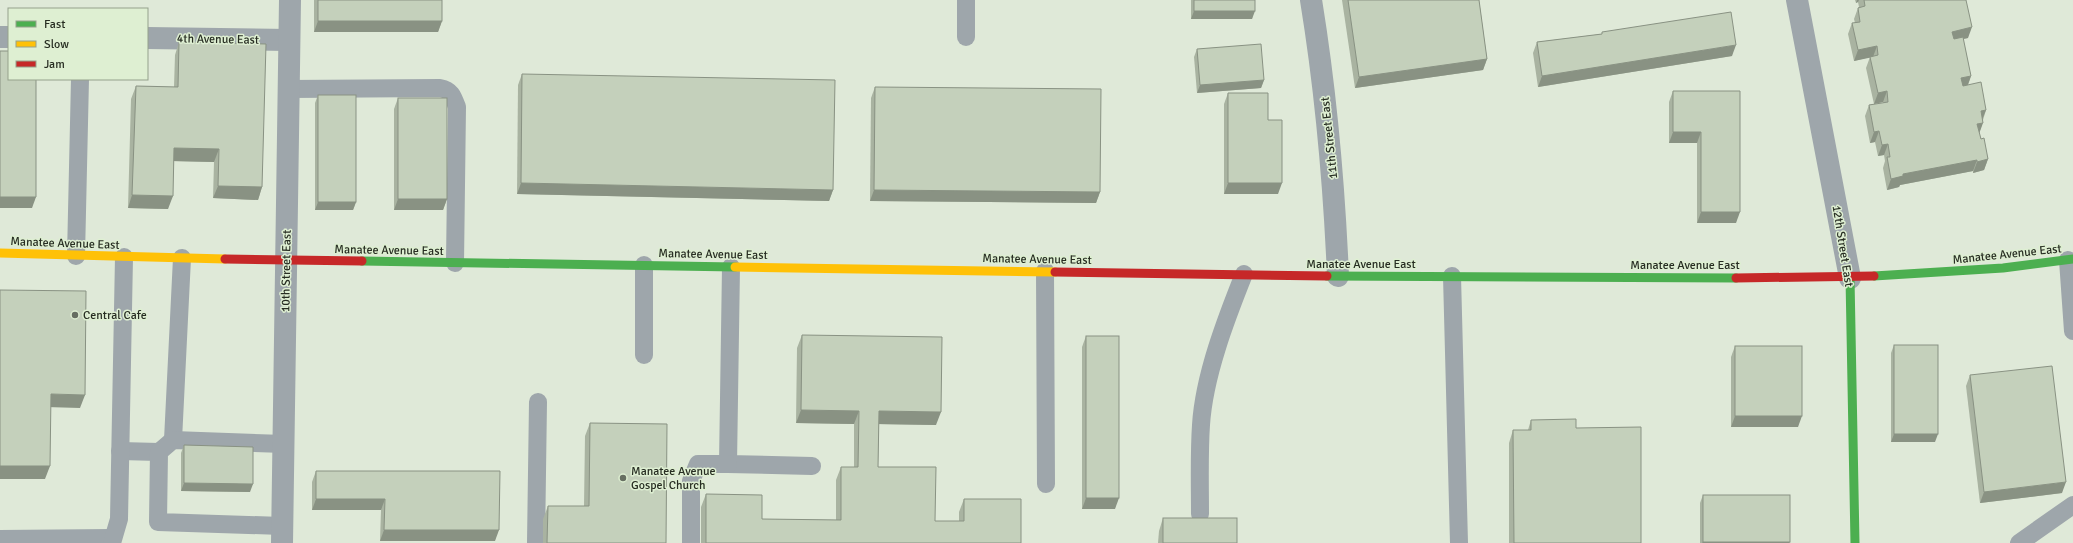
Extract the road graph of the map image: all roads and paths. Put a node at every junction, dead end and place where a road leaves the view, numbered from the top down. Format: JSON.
{"nodes":[{"id":1,"x":290,"y":0,"type":"edge"},
{"id":2,"x":966,"y":0,"type":"edge"},
{"id":3,"x":1311,"y":0,"type":"edge"},
{"id":4,"x":1797,"y":0,"type":"edge"},
{"id":5,"x":966,"y":37,"type":"dead end"},
{"id":6,"x":148,"y":38,"type":"edge"},
{"id":7,"x":289,"y":40,"type":"junction"},
{"id":8,"x":80,"y":80,"type":"edge"},
{"id":9,"x":288,"y":89,"type":"junction"},
{"id":10,"x":0,"y":253,"type":"edge"},
{"id":11,"x":76,"y":256,"type":"junction"},
{"id":12,"x":124,"y":257,"type":"junction"},
{"id":13,"x":182,"y":258,"type":"junction"},
{"id":14,"x":286,"y":260,"type":"junction"},
{"id":15,"x":2071,"y":260,"type":"edge"},
{"id":16,"x":455,"y":263,"type":"junction"},
{"id":17,"x":644,"y":265,"type":"junction"},
{"id":18,"x":731,"y":267,"type":"junction"},
{"id":19,"x":1045,"y":271,"type":"junction"},
{"id":20,"x":1244,"y":274,"type":"junction"},
{"id":21,"x":1338,"y":276,"type":"junction"},
{"id":22,"x":1452,"y":276,"type":"junction"},
{"id":23,"x":1850,"y":278,"type":"junction"},
{"id":24,"x":2073,"y":331,"type":"edge"},
{"id":25,"x":644,"y":354,"type":"dead end"},
{"id":26,"x":538,"y":402,"type":"dead end"},
{"id":27,"x":173,"y":440,"type":"junction"},
{"id":28,"x":284,"y":444,"type":"junction"},
{"id":29,"x":120,"y":451,"type":"junction"},
{"id":30,"x":159,"y":452,"type":"junction"},
{"id":31,"x":728,"y":464,"type":"junction"},
{"id":32,"x":812,"y":466,"type":"dead end"},
{"id":33,"x":1046,"y":484,"type":"dead end"},
{"id":34,"x":2073,"y":505,"type":"edge"},
{"id":35,"x":1200,"y":514,"type":"dead end"},
{"id":36,"x":282,"y":534,"type":"edge"},
{"id":37,"x":0,"y":539,"type":"edge"},
{"id":38,"x":112,"y":541,"type":"edge"},
{"id":39,"x":536,"y":543,"type":"edge"},
{"id":40,"x":691,"y":543,"type":"edge"},
{"id":41,"x":1459,"y":543,"type":"edge"},
{"id":42,"x":1855,"y":543,"type":"edge"},
{"id":43,"x":2019,"y":543,"type":"edge"}],
"edges":[{"from":1,"to":7,"type":"street","name":"10th Street East"},
{"from":2,"to":5,"type":"lane"},
{"from":3,"to":21,"type":"street","name":"11th Street East"},
{"from":4,"to":23,"type":"street","name":"12th Street East"},
{"from":6,"to":7,"type":"street","name":"4th Avenue East"},
{"from":7,"to":9,"type":"street","name":"10th Street East"},
{"from":8,"to":11,"type":"lane"},
{"from":9,"to":14,"type":"street","name":"10th Street East"},
{"from":9,"to":16,"type":"lane"},
{"from":10,"to":11,"type":"main road","name":"Manatee Avenue East"},
{"from":11,"to":12,"type":"main road","name":"Manatee Avenue East"},
{"from":12,"to":13,"type":"main road","name":"Manatee Avenue East"},
{"from":12,"to":29,"type":"lane"},
{"from":13,"to":14,"type":"main road","name":"Manatee Avenue East"},
{"from":13,"to":27,"type":"lane"},
{"from":14,"to":16,"type":"main road","name":"Manatee Avenue East"},
{"from":14,"to":28,"type":"street","name":"10th Street East"},
{"from":15,"to":23,"type":"main road","name":"Manatee Avenue East"},
{"from":15,"to":24,"type":"lane"},
{"from":16,"to":17,"type":"main road","name":"Manatee Avenue East"},
{"from":17,"to":18,"type":"main road","name":"Manatee Avenue East"},
{"from":17,"to":25,"type":"lane"},
{"from":18,"to":19,"type":"main road","name":"Manatee Avenue East"},
{"from":18,"to":31,"type":"lane"},
{"from":19,"to":20,"type":"main road","name":"Manatee Avenue East"},
{"from":19,"to":33,"type":"lane"},
{"from":20,"to":21,"type":"main road","name":"Manatee Avenue East"},
{"from":20,"to":35,"type":"lane"},
{"from":21,"to":22,"type":"main road","name":"Manatee Avenue East"},
{"from":22,"to":23,"type":"main road","name":"Manatee Avenue East"},
{"from":22,"to":41,"type":"lane"},
{"from":23,"to":42,"type":"main road","name":"12th Street East"},
{"from":26,"to":39,"type":"lane"},
{"from":27,"to":28,"type":"lane"},
{"from":27,"to":30,"type":"lane"},
{"from":28,"to":36,"type":"street","name":"10th Street East"},
{"from":29,"to":30,"type":"lane"},
{"from":29,"to":38,"type":"lane"},
{"from":30,"to":36,"type":"lane"},
{"from":31,"to":32,"type":"lane"},
{"from":31,"to":40,"type":"lane"},
{"from":34,"to":43,"type":"lane"},
{"from":37,"to":38,"type":"lane"}]}
